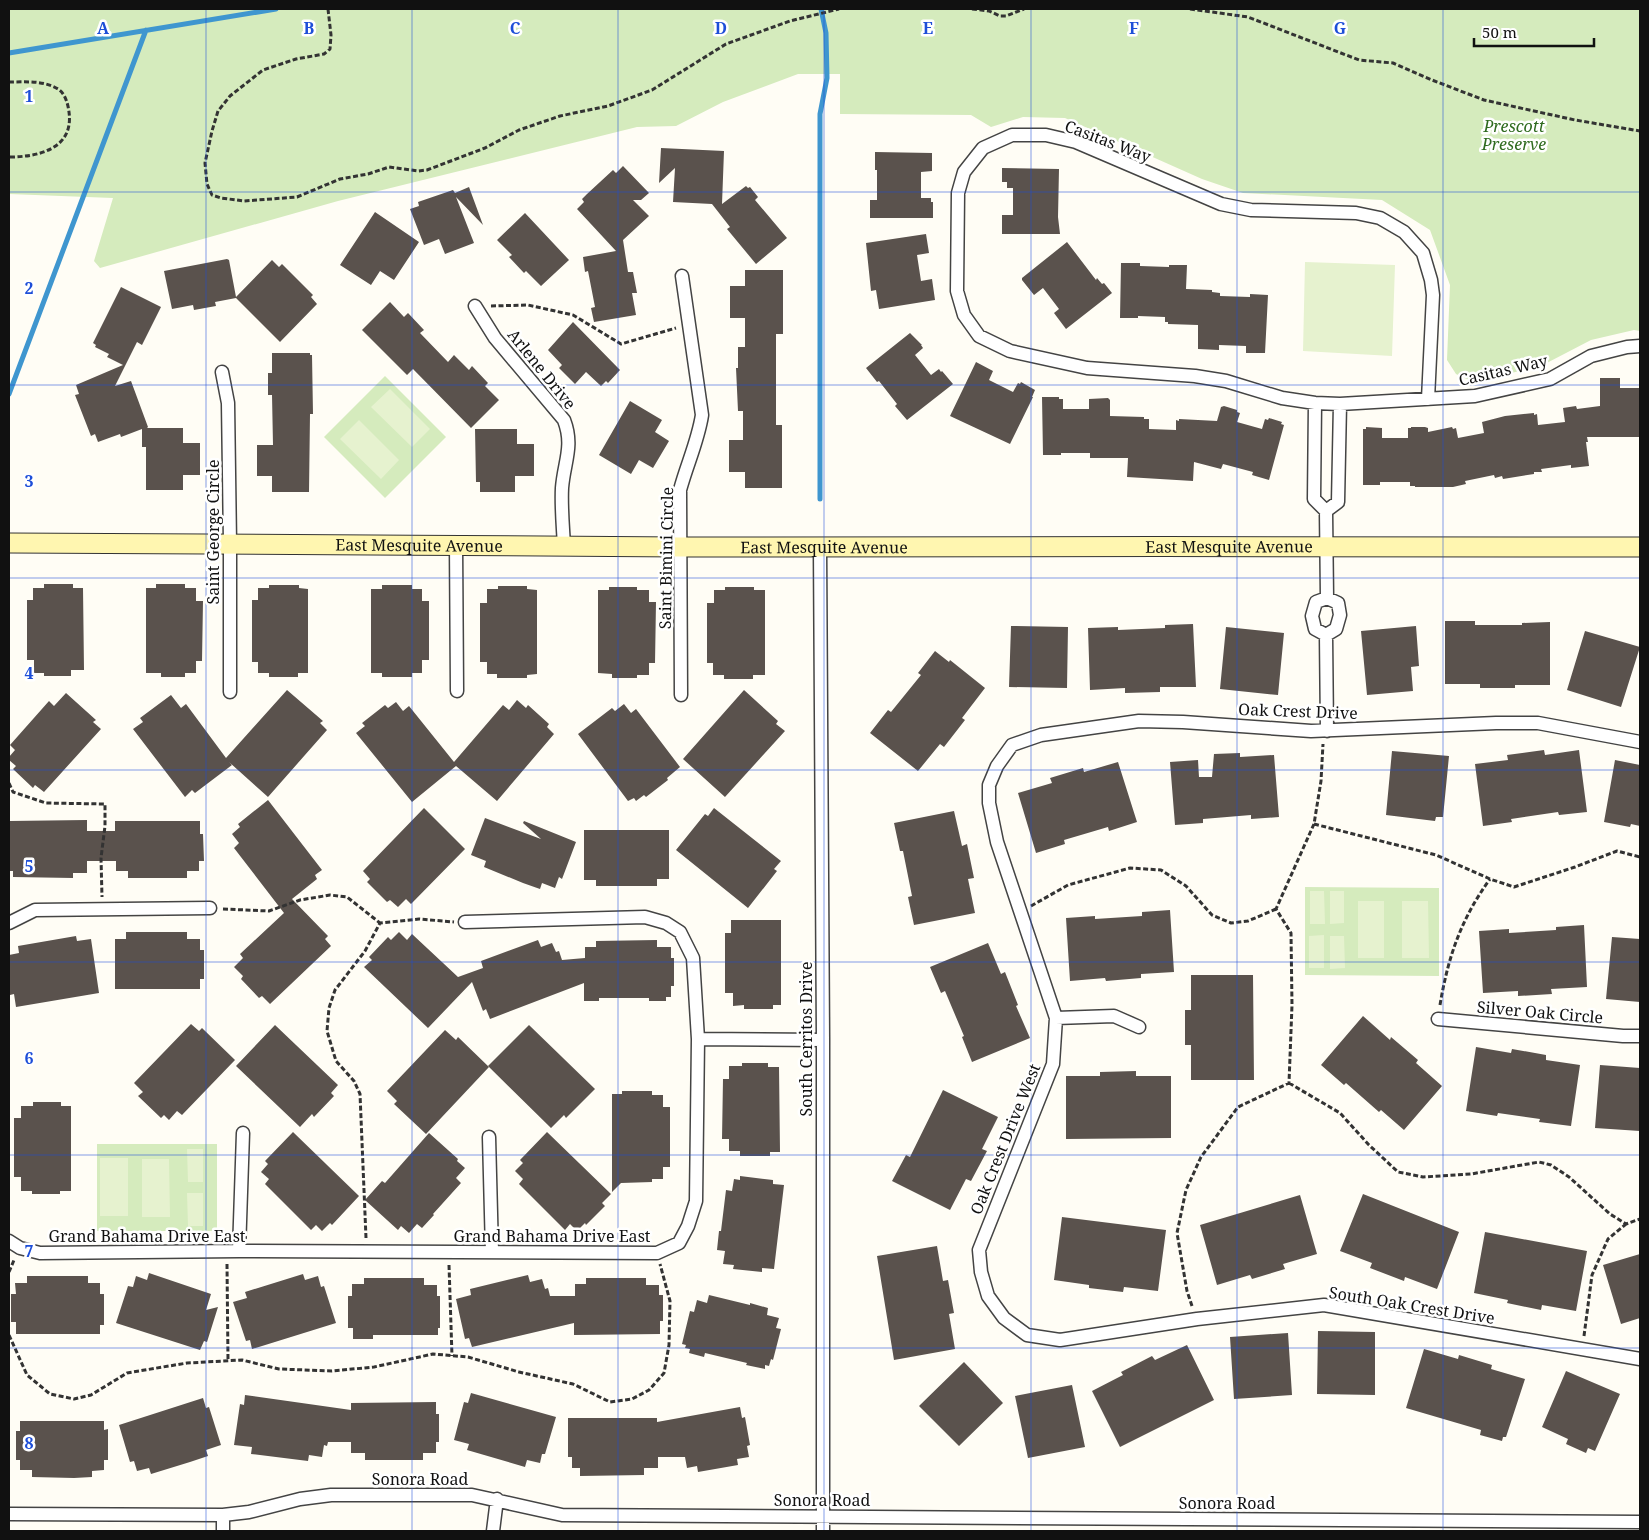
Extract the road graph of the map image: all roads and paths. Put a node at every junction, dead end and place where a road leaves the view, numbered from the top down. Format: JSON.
{"nodes":[{"id":1,"x":328,"y":9,"type":"edge"},
{"id":2,"x":839,"y":9,"type":"edge"},
{"id":3,"x":972,"y":9,"type":"edge"},
{"id":4,"x":1024,"y":9,"type":"edge"},
{"id":5,"x":1190,"y":9,"type":"edge"},
{"id":6,"x":9,"y":82,"type":"edge"},
{"id":7,"x":1640,"y":131,"type":"edge"},
{"id":8,"x":9,"y":157,"type":"edge"},
{"id":9,"x":682,"y":276,"type":"dead end"},
{"id":10,"x":475,"y":306,"type":"joint"},
{"id":11,"x":690,"y":326,"type":"junction"},
{"id":12,"x":1640,"y":346,"type":"edge"},
{"id":13,"x":222,"y":372,"type":"dead end"},
{"id":14,"x":1428,"y":399,"type":"junction"},
{"id":15,"x":1315,"y":403,"type":"junction"},
{"id":16,"x":1340,"y":404,"type":"junction"},
{"id":17,"x":1326,"y":511,"type":"junction"},
{"id":18,"x":9,"y":543,"type":"edge"},
{"id":19,"x":230,"y":543,"type":"junction"},
{"id":20,"x":456,"y":544,"type":"junction"},
{"id":21,"x":1327,"y":545,"type":"junction"},
{"id":22,"x":564,"y":546,"type":"junction"},
{"id":23,"x":680,"y":547,"type":"junction"},
{"id":24,"x":820,"y":547,"type":"junction"},
{"id":25,"x":1640,"y":547,"type":"edge"},
{"id":26,"x":1327,"y":598,"type":"junction"},
{"id":27,"x":1326,"y":636,"type":"junction"},
{"id":28,"x":457,"y":690,"type":"dead end"},
{"id":29,"x":230,"y":692,"type":"dead end"},
{"id":30,"x":681,"y":695,"type":"dead end"},
{"id":31,"x":1326,"y":731,"type":"junction"},
{"id":32,"x":1640,"y":742,"type":"edge"},
{"id":33,"x":997,"y":766,"type":"joint"},
{"id":34,"x":9,"y":783,"type":"edge"},
{"id":35,"x":1314,"y":824,"type":"junction"},
{"id":36,"x":1640,"y":857,"type":"edge"},
{"id":37,"x":1490,"y":880,"type":"junction"},
{"id":38,"x":210,"y":908,"type":"joint"},
{"id":39,"x":102,"y":909,"type":"junction"},
{"id":40,"x":1276,"y":909,"type":"junction"},
{"id":41,"x":1020,"y":912,"type":"junction"},
{"id":42,"x":465,"y":922,"type":"joint"},
{"id":43,"x":9,"y":923,"type":"edge"},
{"id":44,"x":380,"y":923,"type":"junction"},
{"id":45,"x":1056,"y":1018,"type":"junction"},
{"id":46,"x":1438,"y":1019,"type":"joint"},
{"id":47,"x":1138,"y":1027,"type":"dead end"},
{"id":48,"x":1640,"y":1036,"type":"edge"},
{"id":49,"x":698,"y":1039,"type":"junction"},
{"id":50,"x":823,"y":1040,"type":"junction"},
{"id":51,"x":1289,"y":1083,"type":"junction"},
{"id":52,"x":243,"y":1133,"type":"dead end"},
{"id":53,"x":488,"y":1137,"type":"dead end"},
{"id":54,"x":1640,"y":1218,"type":"edge"},
{"id":55,"x":1626,"y":1224,"type":"junction"},
{"id":56,"x":9,"y":1241,"type":"edge"},
{"id":57,"x":233,"y":1251,"type":"junction"},
{"id":58,"x":366,"y":1252,"type":"junction"},
{"id":59,"x":449,"y":1252,"type":"junction"},
{"id":60,"x":492,"y":1252,"type":"junction"},
{"id":61,"x":656,"y":1253,"type":"junction"},
{"id":62,"x":1004,"y":1318,"type":"joint"},
{"id":63,"x":1197,"y":1319,"type":"junction"},
{"id":64,"x":9,"y":1335,"type":"edge"},
{"id":65,"x":1582,"y":1349,"type":"junction"},
{"id":66,"x":452,"y":1356,"type":"junction"},
{"id":67,"x":1640,"y":1359,"type":"edge"},
{"id":68,"x":228,"y":1361,"type":"junction"},
{"id":69,"x":497,"y":1499,"type":"junction"},
{"id":70,"x":9,"y":1514,"type":"edge"},
{"id":71,"x":223,"y":1515,"type":"junction"},
{"id":72,"x":823,"y":1516,"type":"junction"},
{"id":73,"x":1640,"y":1522,"type":"edge"},
{"id":74,"x":1315,"y":1525,"type":"edge"},
{"id":75,"x":223,"y":1531,"type":"edge"},
{"id":76,"x":493,"y":1531,"type":"edge"},
{"id":77,"x":823,"y":1531,"type":"edge"}],
"edges":[{"from":1,"to":2,"type":"path"},
{"from":3,"to":4,"type":"path"},
{"from":5,"to":7,"type":"path"},
{"from":6,"to":8,"type":"path"},
{"from":9,"to":11,"type":"street","name":"Saint Bimini Circle"},
{"from":10,"to":11,"type":"path"},
{"from":10,"to":22,"type":"street","name":"Arlene Drive"},
{"from":11,"to":23,"type":"street","name":"Saint Bimini Circle"},
{"from":12,"to":14,"type":"street","name":"Casitas Way"},
{"from":13,"to":19,"type":"street","name":"Saint George Circle"},
{"from":14,"to":15,"type":"street","name":"Casitas Way"},
{"from":14,"to":16,"type":"street","name":"Casitas Way"},
{"from":15,"to":16,"type":"street","name":"Casitas Way"},
{"from":15,"to":17,"type":"street"},
{"from":16,"to":17,"type":"street"},
{"from":17,"to":21,"type":"street"},
{"from":18,"to":19,"type":"street","name":"East Mesquite Avenue"},
{"from":19,"to":20,"type":"street","name":"East Mesquite Avenue"},
{"from":19,"to":29,"type":"street","name":"Saint George Circle"},
{"from":20,"to":22,"type":"street","name":"East Mesquite Avenue"},
{"from":20,"to":28,"type":"street"},
{"from":21,"to":24,"type":"street","name":"East Mesquite Avenue"},
{"from":21,"to":25,"type":"street","name":"East Mesquite Avenue"},
{"from":21,"to":26,"type":"street"},
{"from":22,"to":23,"type":"street","name":"East Mesquite Avenue"},
{"from":23,"to":24,"type":"street","name":"East Mesquite Avenue"},
{"from":23,"to":30,"type":"street","name":"Saint Bimini Circle"},
{"from":24,"to":50,"type":"street","name":"South Cerritos Drive"},
{"from":26,"to":27,"type":"street"},
{"from":26,"to":27,"type":"street"},
{"from":27,"to":31,"type":"street"},
{"from":31,"to":32,"type":"street","name":"Oak Crest Drive"},
{"from":31,"to":33,"type":"street","name":"Oak Crest Drive"},
{"from":31,"to":35,"type":"path"},
{"from":33,"to":41,"type":"street","name":"Oak Crest Drive West"},
{"from":34,"to":39,"type":"path"},
{"from":35,"to":37,"type":"path"},
{"from":35,"to":40,"type":"path"},
{"from":36,"to":37,"type":"path"},
{"from":37,"to":46,"type":"path"},
{"from":38,"to":39,"type":"street"},
{"from":38,"to":44,"type":"path"},
{"from":39,"to":43,"type":"street"},
{"from":40,"to":41,"type":"path"},
{"from":40,"to":51,"type":"path"},
{"from":41,"to":45,"type":"street","name":"Oak Crest Drive West"},
{"from":42,"to":44,"type":"path"},
{"from":42,"to":49,"type":"street","name":"Grand Bahama Drive East"},
{"from":44,"to":58,"type":"path"},
{"from":45,"to":47,"type":"street"},
{"from":45,"to":62,"type":"street","name":"Oak Crest Drive West"},
{"from":46,"to":48,"type":"street","name":"Silver Oak Circle"},
{"from":49,"to":50,"type":"street"},
{"from":49,"to":61,"type":"street","name":"Grand Bahama Drive East"},
{"from":50,"to":72,"type":"street","name":"South Cerritos Drive"},
{"from":51,"to":55,"type":"path"},
{"from":51,"to":63,"type":"path"},
{"from":52,"to":57,"type":"street"},
{"from":53,"to":60,"type":"street"},
{"from":54,"to":55,"type":"path"},
{"from":55,"to":65,"type":"path"},
{"from":56,"to":57,"type":"street","name":"Grand Bahama Drive East"},
{"from":57,"to":58,"type":"street","name":"Grand Bahama Drive East"},
{"from":57,"to":68,"type":"path"},
{"from":58,"to":59,"type":"street","name":"Grand Bahama Drive East"},
{"from":59,"to":60,"type":"street","name":"Grand Bahama Drive East"},
{"from":59,"to":66,"type":"path"},
{"from":60,"to":61,"type":"street","name":"Grand Bahama Drive East"},
{"from":61,"to":66,"type":"path"},
{"from":62,"to":63,"type":"street","name":"South Oak Crest Drive"},
{"from":63,"to":65,"type":"street","name":"South Oak Crest Drive"},
{"from":64,"to":68,"type":"path"},
{"from":65,"to":67,"type":"street","name":"South Oak Crest Drive"},
{"from":66,"to":68,"type":"path"},
{"from":69,"to":71,"type":"street","name":"Sonora Road"},
{"from":69,"to":72,"type":"street","name":"Sonora Road"},
{"from":69,"to":76,"type":"street"},
{"from":70,"to":71,"type":"street","name":"Sonora Road"},
{"from":71,"to":75,"type":"street"},
{"from":72,"to":74,"type":"street","name":"Sonora Road"},
{"from":72,"to":77,"type":"street","name":"South Cerritos Drive"},
{"from":73,"to":74,"type":"street","name":"Sonora Road"}]}
